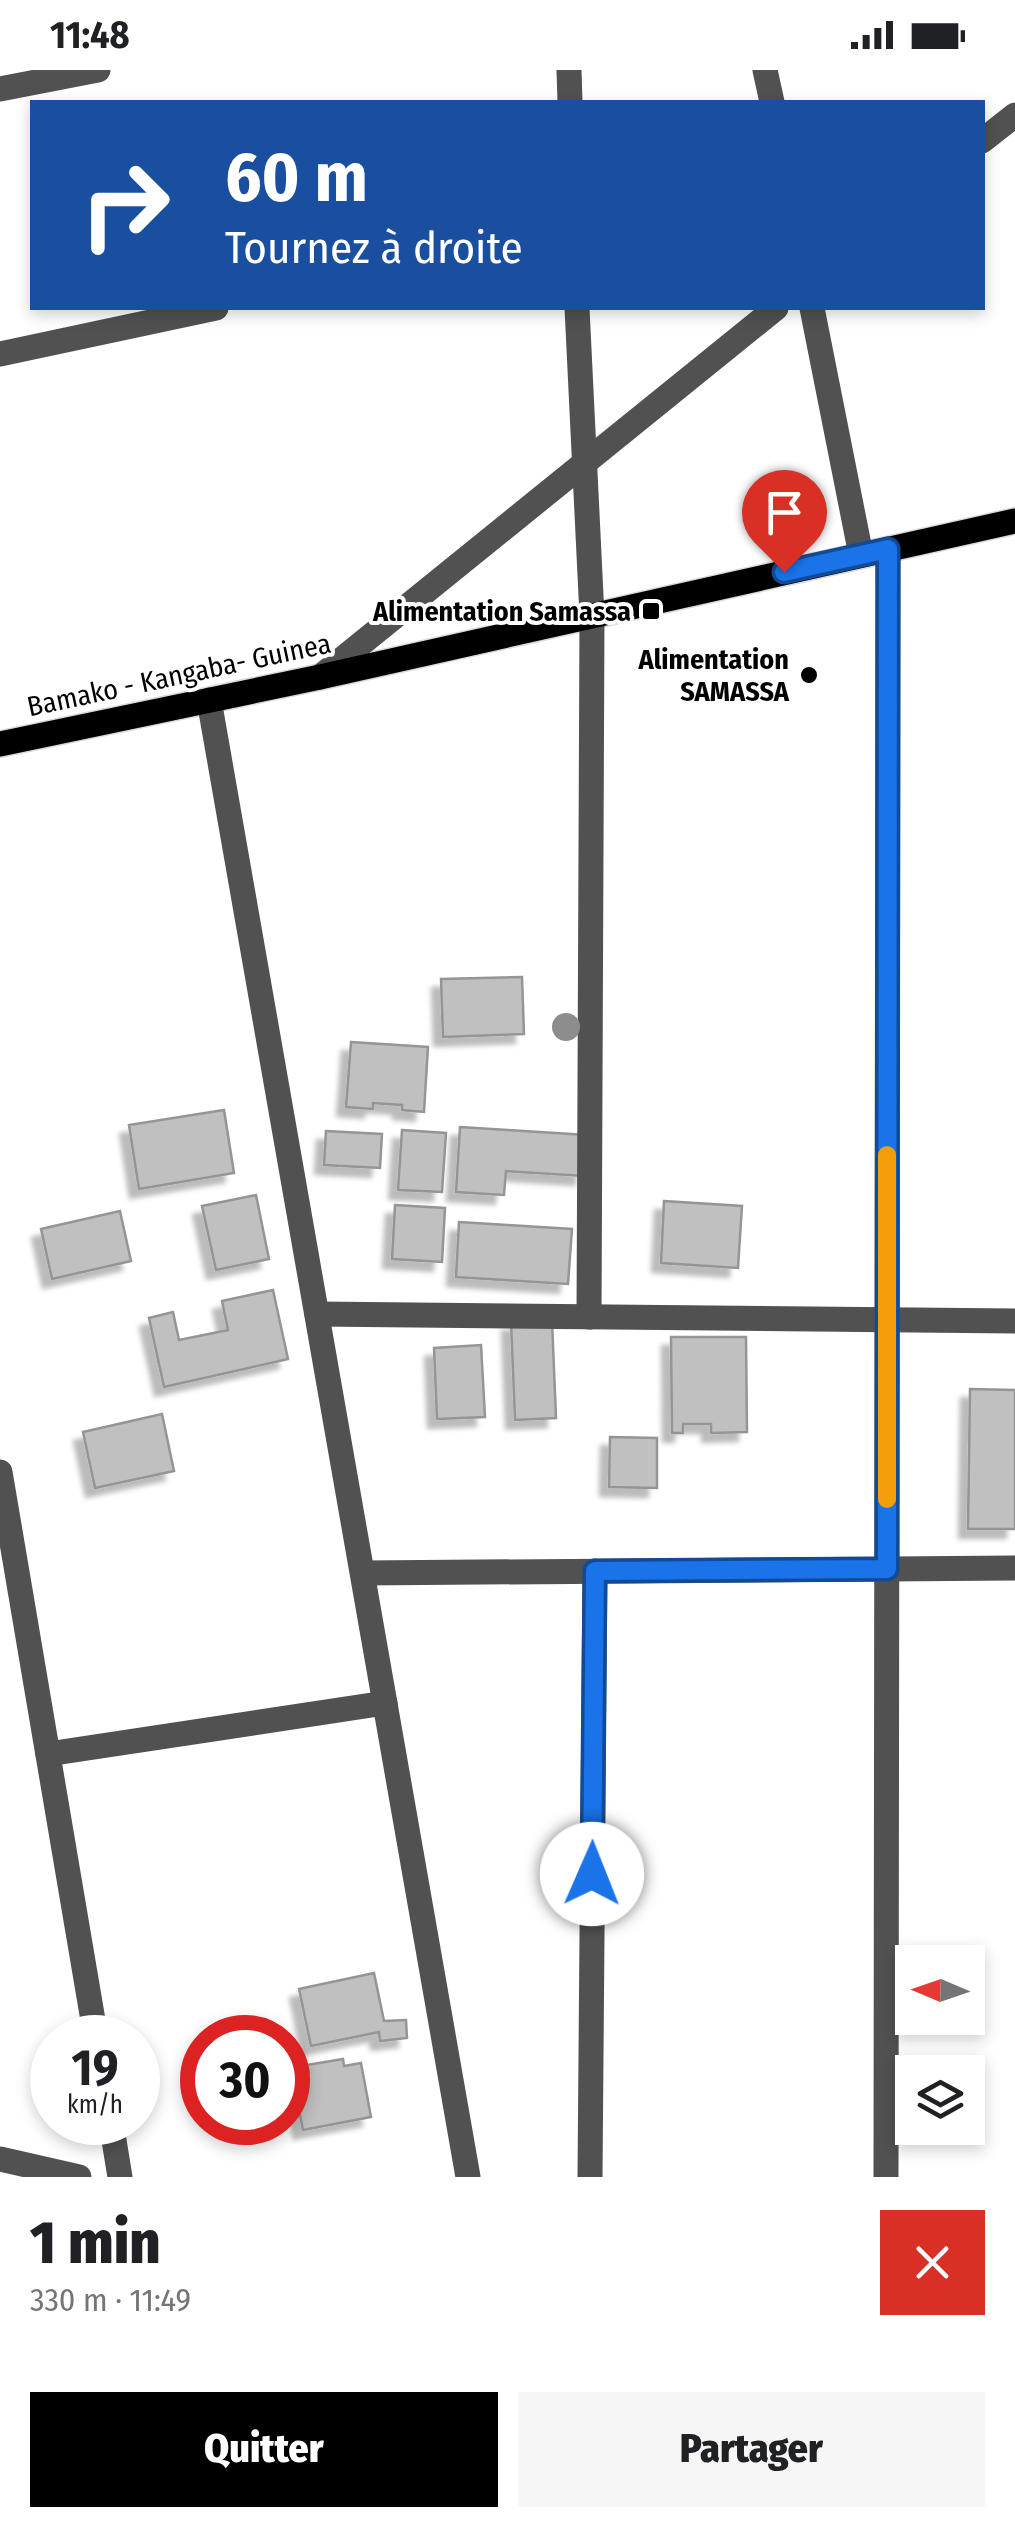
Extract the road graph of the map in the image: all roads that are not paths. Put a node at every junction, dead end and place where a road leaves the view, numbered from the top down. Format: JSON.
{"nodes":[{"id":1,"x":98,"y":70,"type":"edge"},
{"id":2,"x":569,"y":70,"type":"edge"},
{"id":3,"x":766,"y":70,"type":"edge"},
{"id":4,"x":0,"y":90,"type":"edge"},
{"id":5,"x":570,"y":100,"type":"edge"},
{"id":6,"x":772,"y":100,"type":"edge"},
{"id":7,"x":1015,"y":115,"type":"edge"},
{"id":8,"x":985,"y":139,"type":"edge"},
{"id":9,"x":207,"y":310,"type":"edge"},
{"id":10,"x":577,"y":310,"type":"edge"},
{"id":11,"x":774,"y":310,"type":"edge"},
{"id":12,"x":812,"y":310,"type":"edge"},
{"id":13,"x":0,"y":354,"type":"edge"},
{"id":14,"x":582,"y":464,"type":"junction"},
{"id":15,"x":1015,"y":521,"type":"edge"},
{"id":16,"x":888,"y":549,"type":"junction"},
{"id":17,"x":861,"y":555,"type":"junction"},
{"id":18,"x":592,"y":616,"type":"junction"},
{"id":19,"x":320,"y":677,"type":"junction"},
{"id":20,"x":210,"y":700,"type":"junction"},
{"id":21,"x":0,"y":744,"type":"edge"},
{"id":22,"x":317,"y":1314,"type":"junction"},
{"id":23,"x":589,"y":1317,"type":"junction"},
{"id":24,"x":887,"y":1320,"type":"junction"},
{"id":25,"x":1015,"y":1322,"type":"edge"},
{"id":26,"x":0,"y":1472,"type":"edge"},
{"id":27,"x":1015,"y":1568,"type":"edge"},
{"id":28,"x":887,"y":1569,"type":"junction"},
{"id":29,"x":595,"y":1571,"type":"junction"},
{"id":30,"x":363,"y":1573,"type":"junction"},
{"id":31,"x":385,"y":1703,"type":"junction"},
{"id":32,"x":48,"y":1754,"type":"junction"},
{"id":33,"x":92,"y":2015,"type":"edge"},
{"id":34,"x":114,"y":2145,"type":"edge"},
{"id":35,"x":15,"y":2167,"type":"edge"},
{"id":36,"x":79,"y":2177,"type":"edge"},
{"id":37,"x":120,"y":2177,"type":"edge"},
{"id":38,"x":468,"y":2177,"type":"edge"},
{"id":39,"x":590,"y":2177,"type":"edge"},
{"id":40,"x":886,"y":2177,"type":"edge"}],
"edges":[{"from":1,"to":4,"type":"street"},
{"from":2,"to":5,"type":"street"},
{"from":3,"to":6,"type":"street"},
{"from":7,"to":8,"type":"street"},
{"from":9,"to":13,"type":"street"},
{"from":10,"to":14,"type":"street"},
{"from":11,"to":14,"type":"street"},
{"from":12,"to":17,"type":"street"},
{"from":14,"to":18,"type":"street"},
{"from":14,"to":19,"type":"street"},
{"from":15,"to":16,"type":"main road","name":"Bamako - Kangaba- Guinea"},
{"from":16,"to":17,"type":"main road","name":"Bamako - Kangaba- Guinea"},
{"from":16,"to":24,"type":"street"},
{"from":17,"to":18,"type":"main road","name":"Bamako - Kangaba- Guinea"},
{"from":18,"to":19,"type":"main road","name":"Bamako - Kangaba- Guinea"},
{"from":18,"to":23,"type":"street"},
{"from":19,"to":20,"type":"main road","name":"Bamako - Kangaba- Guinea"},
{"from":20,"to":21,"type":"main road","name":"Bamako - Kangaba- Guinea"},
{"from":20,"to":22,"type":"street"},
{"from":22,"to":23,"type":"street"},
{"from":22,"to":30,"type":"street"},
{"from":23,"to":24,"type":"street"},
{"from":24,"to":25,"type":"street"},
{"from":24,"to":28,"type":"street"},
{"from":26,"to":32,"type":"street"},
{"from":27,"to":28,"type":"street"},
{"from":28,"to":29,"type":"street"},
{"from":28,"to":40,"type":"street"},
{"from":29,"to":30,"type":"street"},
{"from":29,"to":39,"type":"street"},
{"from":30,"to":31,"type":"street"},
{"from":31,"to":32,"type":"street"},
{"from":31,"to":38,"type":"street"},
{"from":32,"to":33,"type":"street"},
{"from":34,"to":37,"type":"street"},
{"from":35,"to":36,"type":"street"}]}
